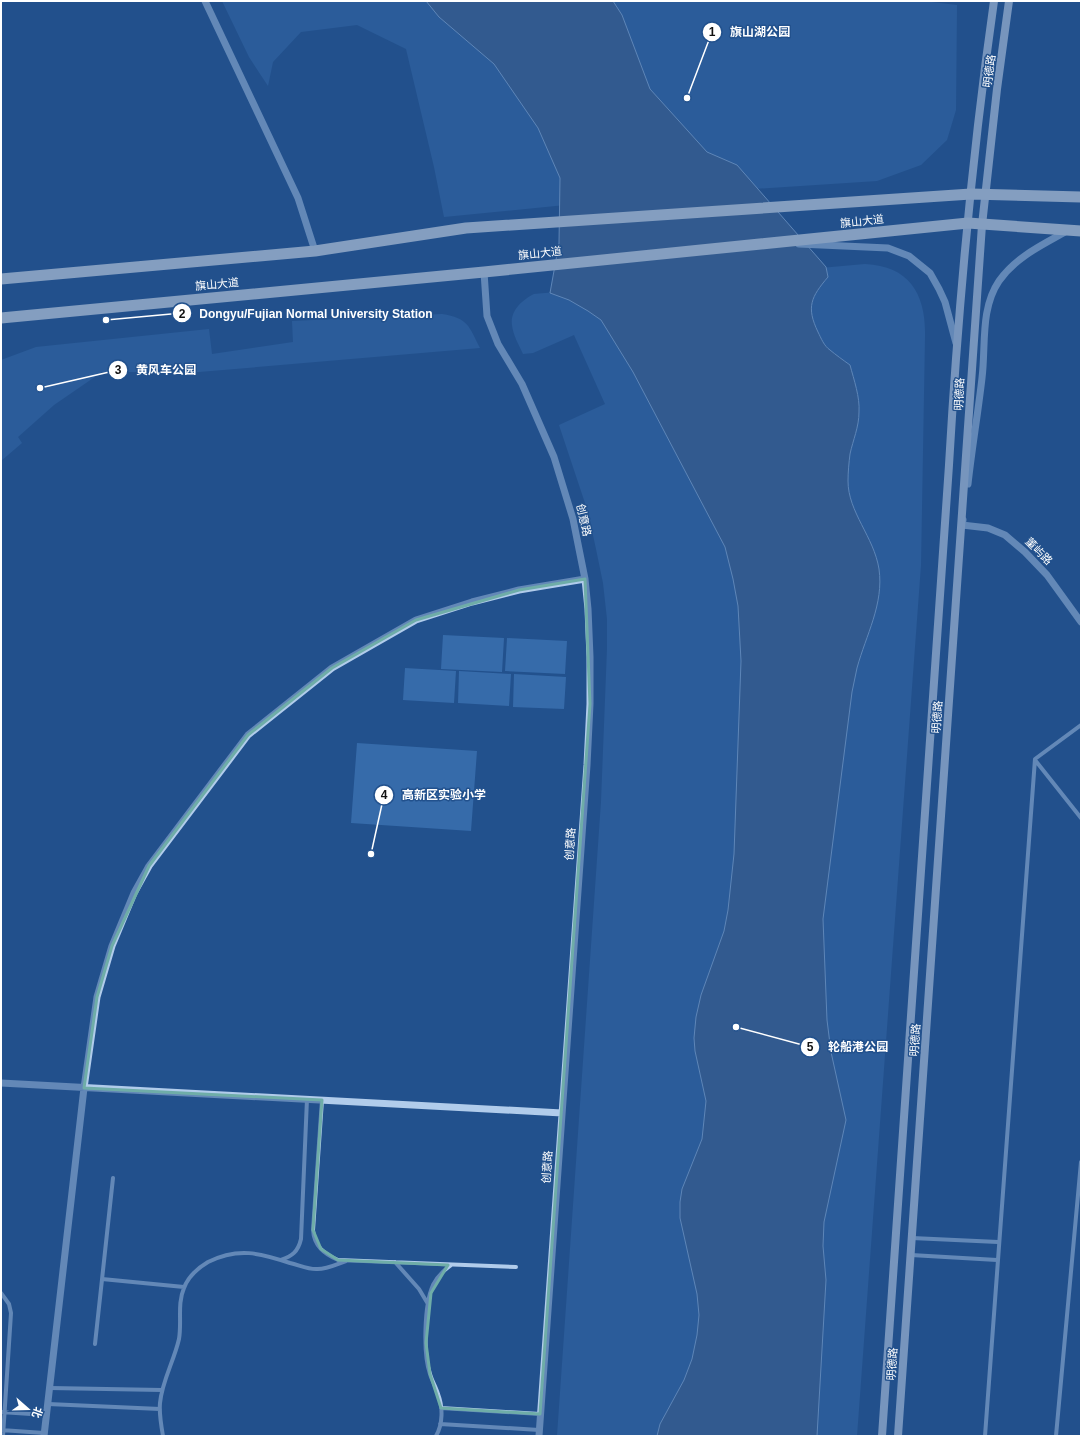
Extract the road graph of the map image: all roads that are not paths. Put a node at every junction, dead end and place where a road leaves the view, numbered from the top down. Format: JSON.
{"nodes":[{"id":1,"x":205,"y":1,"type":"edge"},
{"id":2,"x":994,"y":1,"type":"edge"},
{"id":3,"x":1009,"y":1,"type":"edge"},
{"id":4,"x":971,"y":194,"type":"junction"},
{"id":5,"x":985,"y":194,"type":"junction"},
{"id":6,"x":1081,"y":198,"type":"edge"},
{"id":7,"x":968,"y":223,"type":"junction"},
{"id":8,"x":982,"y":225,"type":"junction"},
{"id":9,"x":1069,"y":230,"type":"junction"},
{"id":10,"x":1081,"y":231,"type":"edge"},
{"id":11,"x":773,"y":242,"type":"junction"},
{"id":12,"x":315,"y":251,"type":"junction"},
{"id":13,"x":484,"y":272,"type":"junction"},
{"id":14,"x":1,"y":279,"type":"edge"},
{"id":15,"x":1,"y":318,"type":"edge"},
{"id":16,"x":956,"y":343,"type":"junction"},
{"id":17,"x":962,"y":525,"type":"junction"},
{"id":18,"x":585,"y":579,"type":"junction"},
{"id":19,"x":1081,"y":622,"type":"edge"},
{"id":20,"x":1081,"y":725,"type":"edge"},
{"id":21,"x":1034,"y":760,"type":"junction"},
{"id":22,"x":1081,"y":818,"type":"edge"},
{"id":23,"x":1,"y":1083,"type":"edge"},
{"id":24,"x":84,"y":1088,"type":"junction"},
{"id":25,"x":307,"y":1099,"type":"junction"},
{"id":26,"x":322,"y":1100,"type":"junction"},
{"id":27,"x":562,"y":1113,"type":"junction"},
{"id":28,"x":1081,"y":1162,"type":"edge"},
{"id":29,"x":113,"y":1178,"type":"dead end"},
{"id":30,"x":912,"y":1238,"type":"junction"},
{"id":31,"x":998,"y":1242,"type":"junction"},
{"id":32,"x":911,"y":1255,"type":"junction"},
{"id":33,"x":281,"y":1260,"type":"junction"},
{"id":34,"x":997,"y":1260,"type":"junction"},
{"id":35,"x":348,"y":1261,"type":"junction"},
{"id":36,"x":394,"y":1262,"type":"junction"},
{"id":37,"x":451,"y":1265,"type":"junction"},
{"id":38,"x":516,"y":1267,"type":"dead end"},
{"id":39,"x":102,"y":1279,"type":"junction"},
{"id":40,"x":184,"y":1287,"type":"junction"},
{"id":41,"x":1,"y":1293,"type":"edge"},
{"id":42,"x":428,"y":1304,"type":"junction"},
{"id":43,"x":95,"y":1344,"type":"dead end"},
{"id":44,"x":50,"y":1388,"type":"junction"},
{"id":45,"x":162,"y":1390,"type":"junction"},
{"id":46,"x":48,"y":1404,"type":"junction"},
{"id":47,"x":441,"y":1408,"type":"junction"},
{"id":48,"x":160,"y":1409,"type":"junction"},
{"id":49,"x":3,"y":1412,"type":"edge"},
{"id":50,"x":540,"y":1414,"type":"junction"},
{"id":51,"x":46,"y":1415,"type":"junction"},
{"id":52,"x":440,"y":1424,"type":"junction"},
{"id":53,"x":2,"y":1431,"type":"edge"},
{"id":54,"x":539,"y":1433,"type":"edge"},
{"id":55,"x":44,"y":1435,"type":"edge"},
{"id":56,"x":3,"y":1436,"type":"edge"},
{"id":57,"x":162,"y":1436,"type":"edge"},
{"id":58,"x":436,"y":1436,"type":"edge"},
{"id":59,"x":882,"y":1436,"type":"edge"},
{"id":60,"x":898,"y":1436,"type":"edge"},
{"id":61,"x":984,"y":1436,"type":"edge"},
{"id":62,"x":1056,"y":1436,"type":"edge"}],
"edges":[{"from":1,"to":12,"type":"street"},
{"from":2,"to":4,"type":"main road","name":"明德路"},
{"from":3,"to":5,"type":"main road","name":"明德路"},
{"from":4,"to":5,"type":"highway","name":"旗山大道"},
{"from":4,"to":7,"type":"main road","name":"明德路"},
{"from":4,"to":12,"type":"highway","name":"旗山大道"},
{"from":5,"to":6,"type":"highway","name":"旗山大道"},
{"from":5,"to":8,"type":"main road","name":"明德路"},
{"from":7,"to":8,"type":"highway","name":"旗山大道"},
{"from":7,"to":11,"type":"highway","name":"旗山大道"},
{"from":7,"to":16,"type":"main road","name":"明德路"},
{"from":8,"to":9,"type":"highway","name":"旗山大道"},
{"from":8,"to":17,"type":"main road","name":"明德路"},
{"from":9,"to":10,"type":"highway","name":"旗山大道"},
{"from":9,"to":17,"type":"street"},
{"from":11,"to":13,"type":"highway","name":"旗山大道"},
{"from":11,"to":16,"type":"street"},
{"from":12,"to":14,"type":"highway","name":"旗山大道"},
{"from":13,"to":15,"type":"highway","name":"旗山大道"},
{"from":13,"to":18,"type":"street","name":"创意路"},
{"from":16,"to":59,"type":"main road","name":"明德路"},
{"from":17,"to":19,"type":"street","name":"董屿路"},
{"from":17,"to":30,"type":"main road","name":"明德路"},
{"from":18,"to":24,"type":"street"},
{"from":18,"to":27,"type":"street","name":"创意路"},
{"from":20,"to":21,"type":"street"},
{"from":21,"to":22,"type":"street"},
{"from":21,"to":31,"type":"street"},
{"from":23,"to":24,"type":"street"},
{"from":24,"to":25,"type":"street"},
{"from":24,"to":44,"type":"street"},
{"from":25,"to":26,"type":"street"},
{"from":25,"to":33,"type":"street"},
{"from":26,"to":27,"type":"street"},
{"from":26,"to":35,"type":"street"},
{"from":27,"to":50,"type":"street","name":"创意路"},
{"from":28,"to":62,"type":"street"},
{"from":29,"to":39,"type":"street"},
{"from":30,"to":31,"type":"street"},
{"from":30,"to":32,"type":"main road","name":"明德路"},
{"from":31,"to":34,"type":"street"},
{"from":32,"to":34,"type":"street"},
{"from":32,"to":60,"type":"main road","name":"明德路"},
{"from":33,"to":35,"type":"street"},
{"from":33,"to":40,"type":"street"},
{"from":34,"to":61,"type":"street"},
{"from":35,"to":36,"type":"street"},
{"from":36,"to":37,"type":"street"},
{"from":36,"to":42,"type":"street"},
{"from":37,"to":38,"type":"street"},
{"from":37,"to":42,"type":"street"},
{"from":39,"to":40,"type":"street"},
{"from":39,"to":43,"type":"street"},
{"from":40,"to":45,"type":"street"},
{"from":41,"to":49,"type":"street"},
{"from":42,"to":47,"type":"street"},
{"from":44,"to":45,"type":"street"},
{"from":44,"to":46,"type":"street"},
{"from":45,"to":48,"type":"street"},
{"from":46,"to":48,"type":"street"},
{"from":46,"to":51,"type":"street"},
{"from":47,"to":50,"type":"street"},
{"from":47,"to":52,"type":"street"},
{"from":48,"to":57,"type":"street"},
{"from":49,"to":51,"type":"street"},
{"from":49,"to":53,"type":"street"},
{"from":50,"to":54,"type":"street","name":"创意路"},
{"from":51,"to":55,"type":"street"},
{"from":52,"to":54,"type":"street"},
{"from":52,"to":58,"type":"street"},
{"from":53,"to":55,"type":"street"},
{"from":53,"to":56,"type":"street"}]}
